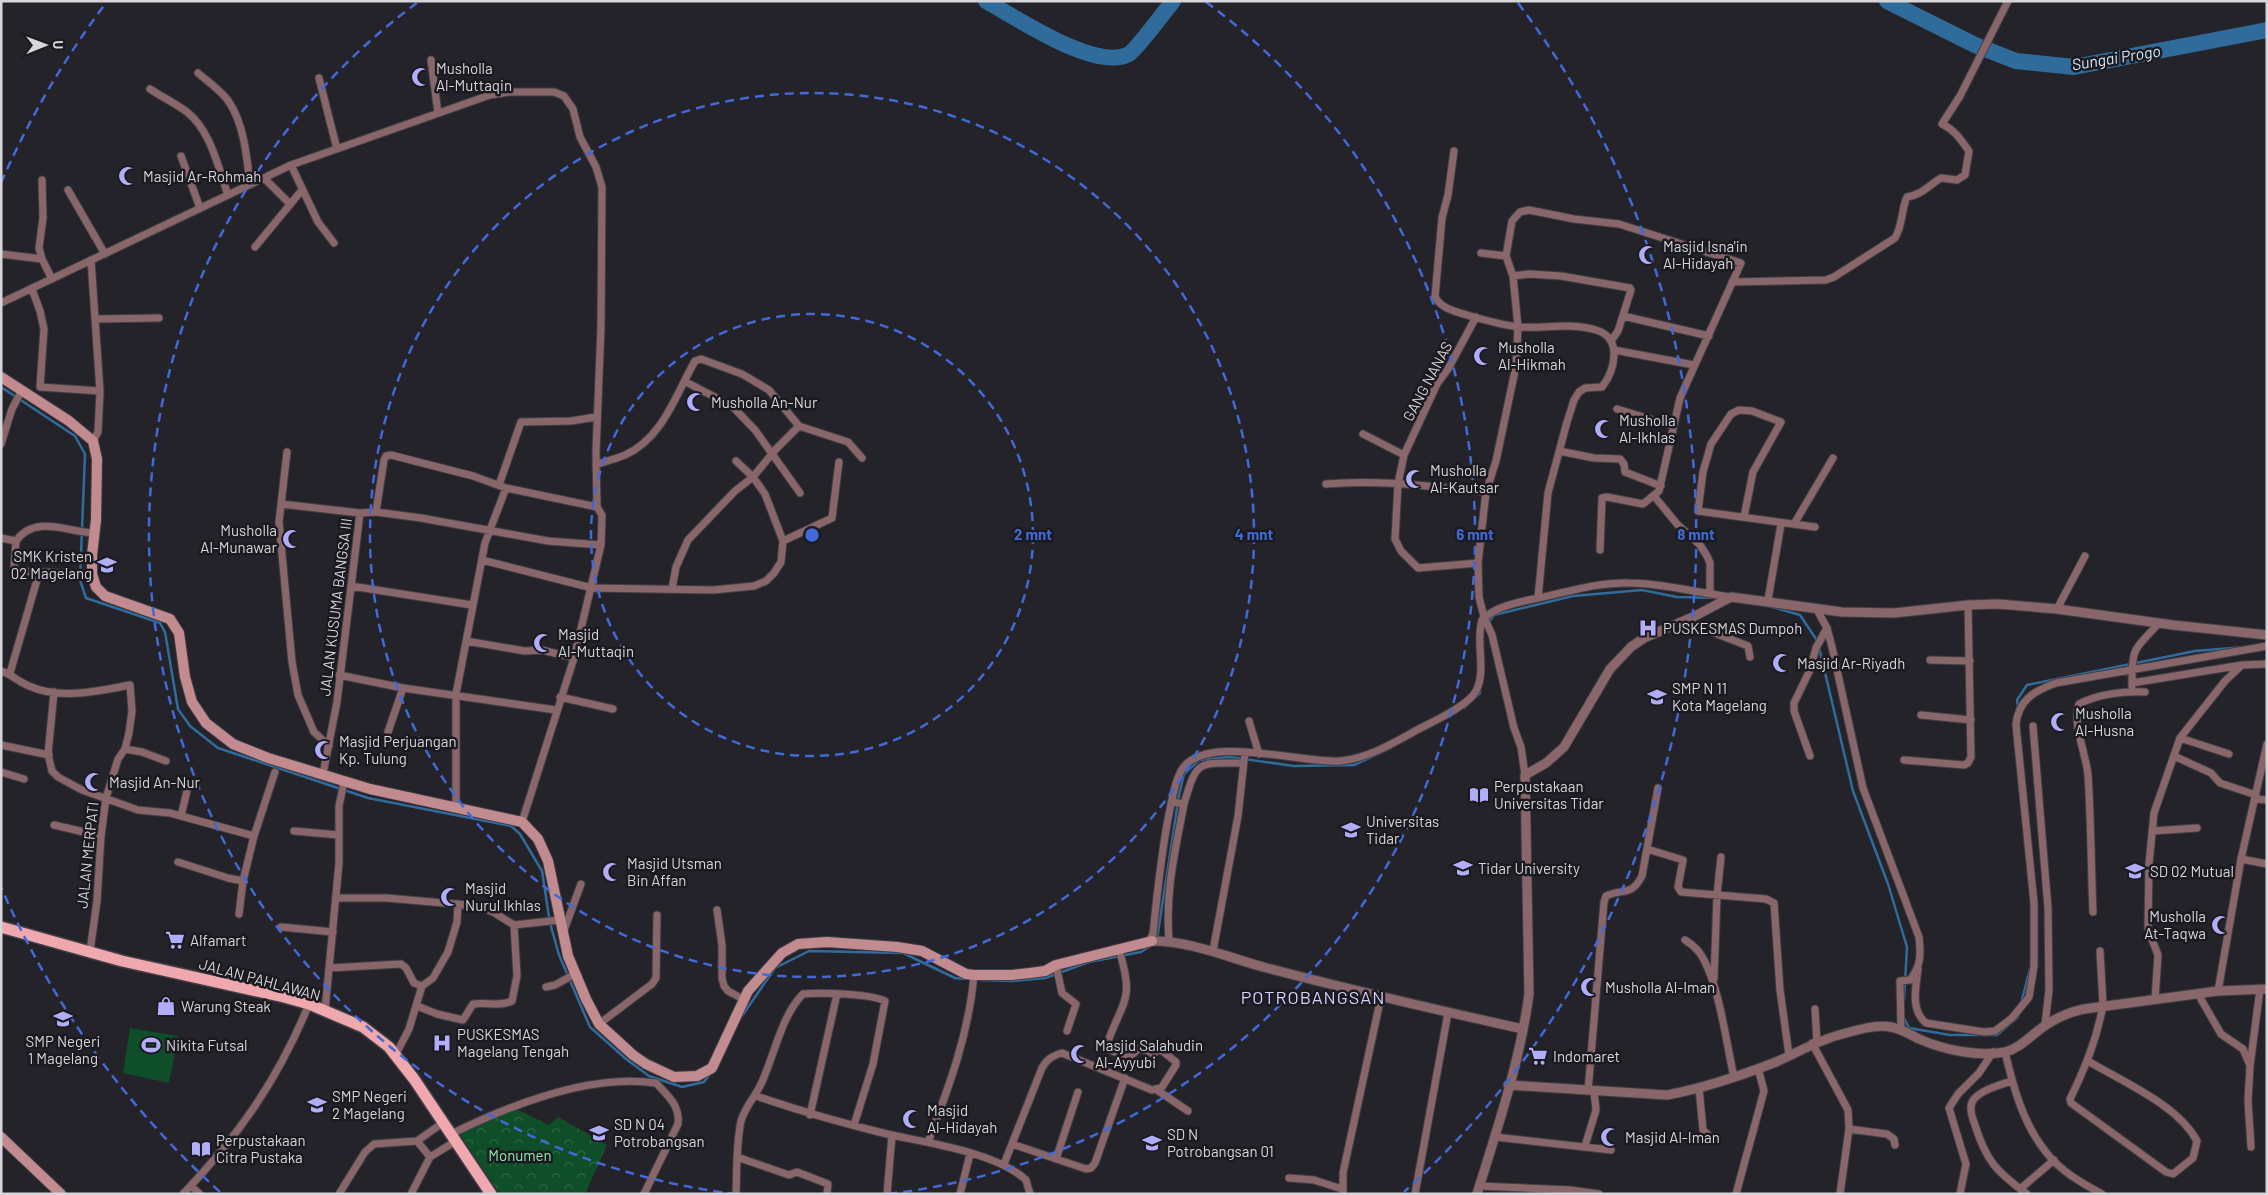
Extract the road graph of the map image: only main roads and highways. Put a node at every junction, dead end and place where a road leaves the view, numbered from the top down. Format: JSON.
{"nodes":[{"id":1,"x":1,"y":377,"type":"edge"},
{"id":2,"x":1,"y":927,"type":"edge"},
{"id":3,"x":1151,"y":941,"type":"road end"},
{"id":4,"x":1,"y":1137,"type":"edge"},
{"id":5,"x":61,"y":1194,"type":"edge"},
{"id":6,"x":491,"y":1194,"type":"edge"}],
"edges":[{"from":1,"to":3,"type":"main road"},
{"from":2,"to":6,"type":"main road","name":"JALAN PAHLAWAN"},
{"from":4,"to":5,"type":"main road"}]}
